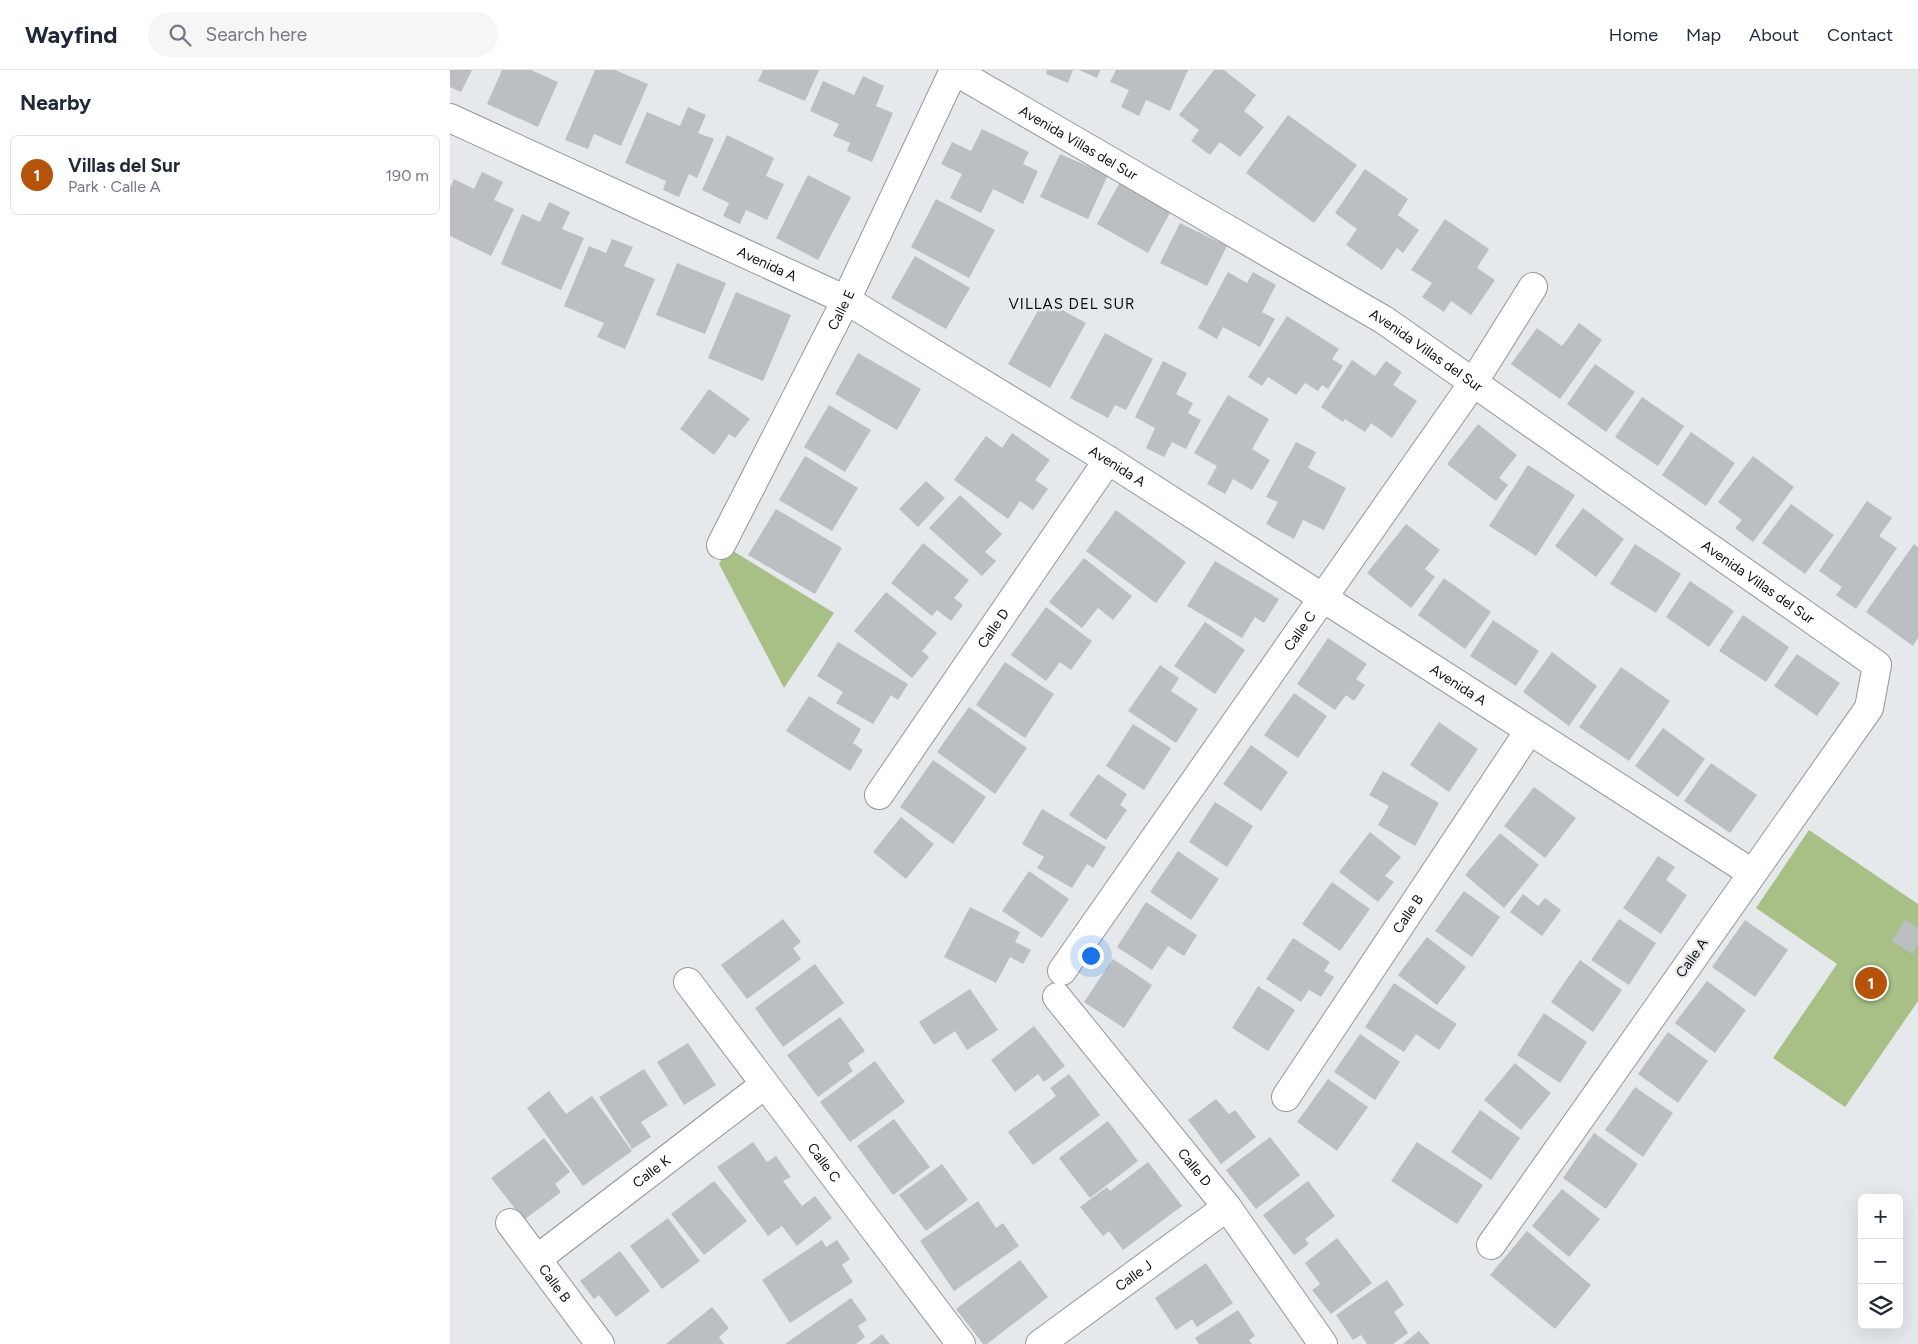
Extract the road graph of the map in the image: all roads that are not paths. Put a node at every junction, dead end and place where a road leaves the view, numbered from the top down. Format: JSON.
{"nodes":[{"id":1,"x":954,"y":70,"type":"edge"},
{"id":2,"x":450,"y":118,"type":"edge"},
{"id":3,"x":1533,"y":288,"type":"dead end"},
{"id":4,"x":846,"y":300,"type":"junction"},
{"id":5,"x":1473,"y":383,"type":"junction"},
{"id":6,"x":1108,"y":460,"type":"junction"},
{"id":7,"x":721,"y":545,"type":"dead end"},
{"id":8,"x":1322,"y":596,"type":"junction"},
{"id":9,"x":1877,"y":665,"type":"joint"},
{"id":10,"x":1529,"y":731,"type":"junction"},
{"id":11,"x":879,"y":795,"type":"dead end"},
{"id":12,"x":1752,"y":873,"type":"junction"},
{"id":13,"x":688,"y":982,"type":"dead end"},
{"id":14,"x":1060,"y":984,"type":"joint"},
{"id":15,"x":764,"y":1085,"type":"junction"},
{"id":16,"x":1286,"y":1097,"type":"dead end"},
{"id":17,"x":1227,"y":1207,"type":"junction"},
{"id":18,"x":510,"y":1223,"type":"dead end"},
{"id":19,"x":1491,"y":1245,"type":"dead end"},
{"id":20,"x":537,"y":1259,"type":"junction"},
{"id":21,"x":600,"y":1344,"type":"edge"},
{"id":22,"x":961,"y":1344,"type":"edge"},
{"id":23,"x":1040,"y":1344,"type":"edge"},
{"id":24,"x":1323,"y":1344,"type":"edge"}],
"edges":[{"from":1,"to":4,"type":"street","name":"Calle E"},
{"from":1,"to":5,"type":"street","name":"Avenida Villas del Sur"},
{"from":2,"to":4,"type":"street","name":"Avenida A"},
{"from":3,"to":5,"type":"street","name":"Calle C"},
{"from":4,"to":6,"type":"street","name":"Avenida A"},
{"from":4,"to":7,"type":"street","name":"Calle E"},
{"from":5,"to":8,"type":"street","name":"Calle C"},
{"from":5,"to":9,"type":"street","name":"Avenida Villas del Sur"},
{"from":6,"to":8,"type":"street","name":"Avenida A"},
{"from":6,"to":11,"type":"street","name":"Calle D"},
{"from":8,"to":10,"type":"street","name":"Avenida A"},
{"from":8,"to":14,"type":"street","name":"Calle C"},
{"from":9,"to":12,"type":"street","name":"Calle A"},
{"from":10,"to":12,"type":"street","name":"Avenida A"},
{"from":10,"to":16,"type":"street","name":"Calle B"},
{"from":12,"to":19,"type":"street","name":"Calle A"},
{"from":13,"to":15,"type":"street","name":"Calle C"},
{"from":14,"to":17,"type":"street","name":"Calle D"},
{"from":15,"to":20,"type":"street","name":"Calle K"},
{"from":15,"to":22,"type":"street","name":"Calle C"},
{"from":17,"to":23,"type":"street","name":"Calle J"},
{"from":17,"to":24,"type":"street","name":"Calle D"},
{"from":18,"to":20,"type":"street","name":"Calle B"},
{"from":20,"to":21,"type":"street","name":"Calle B"}]}
